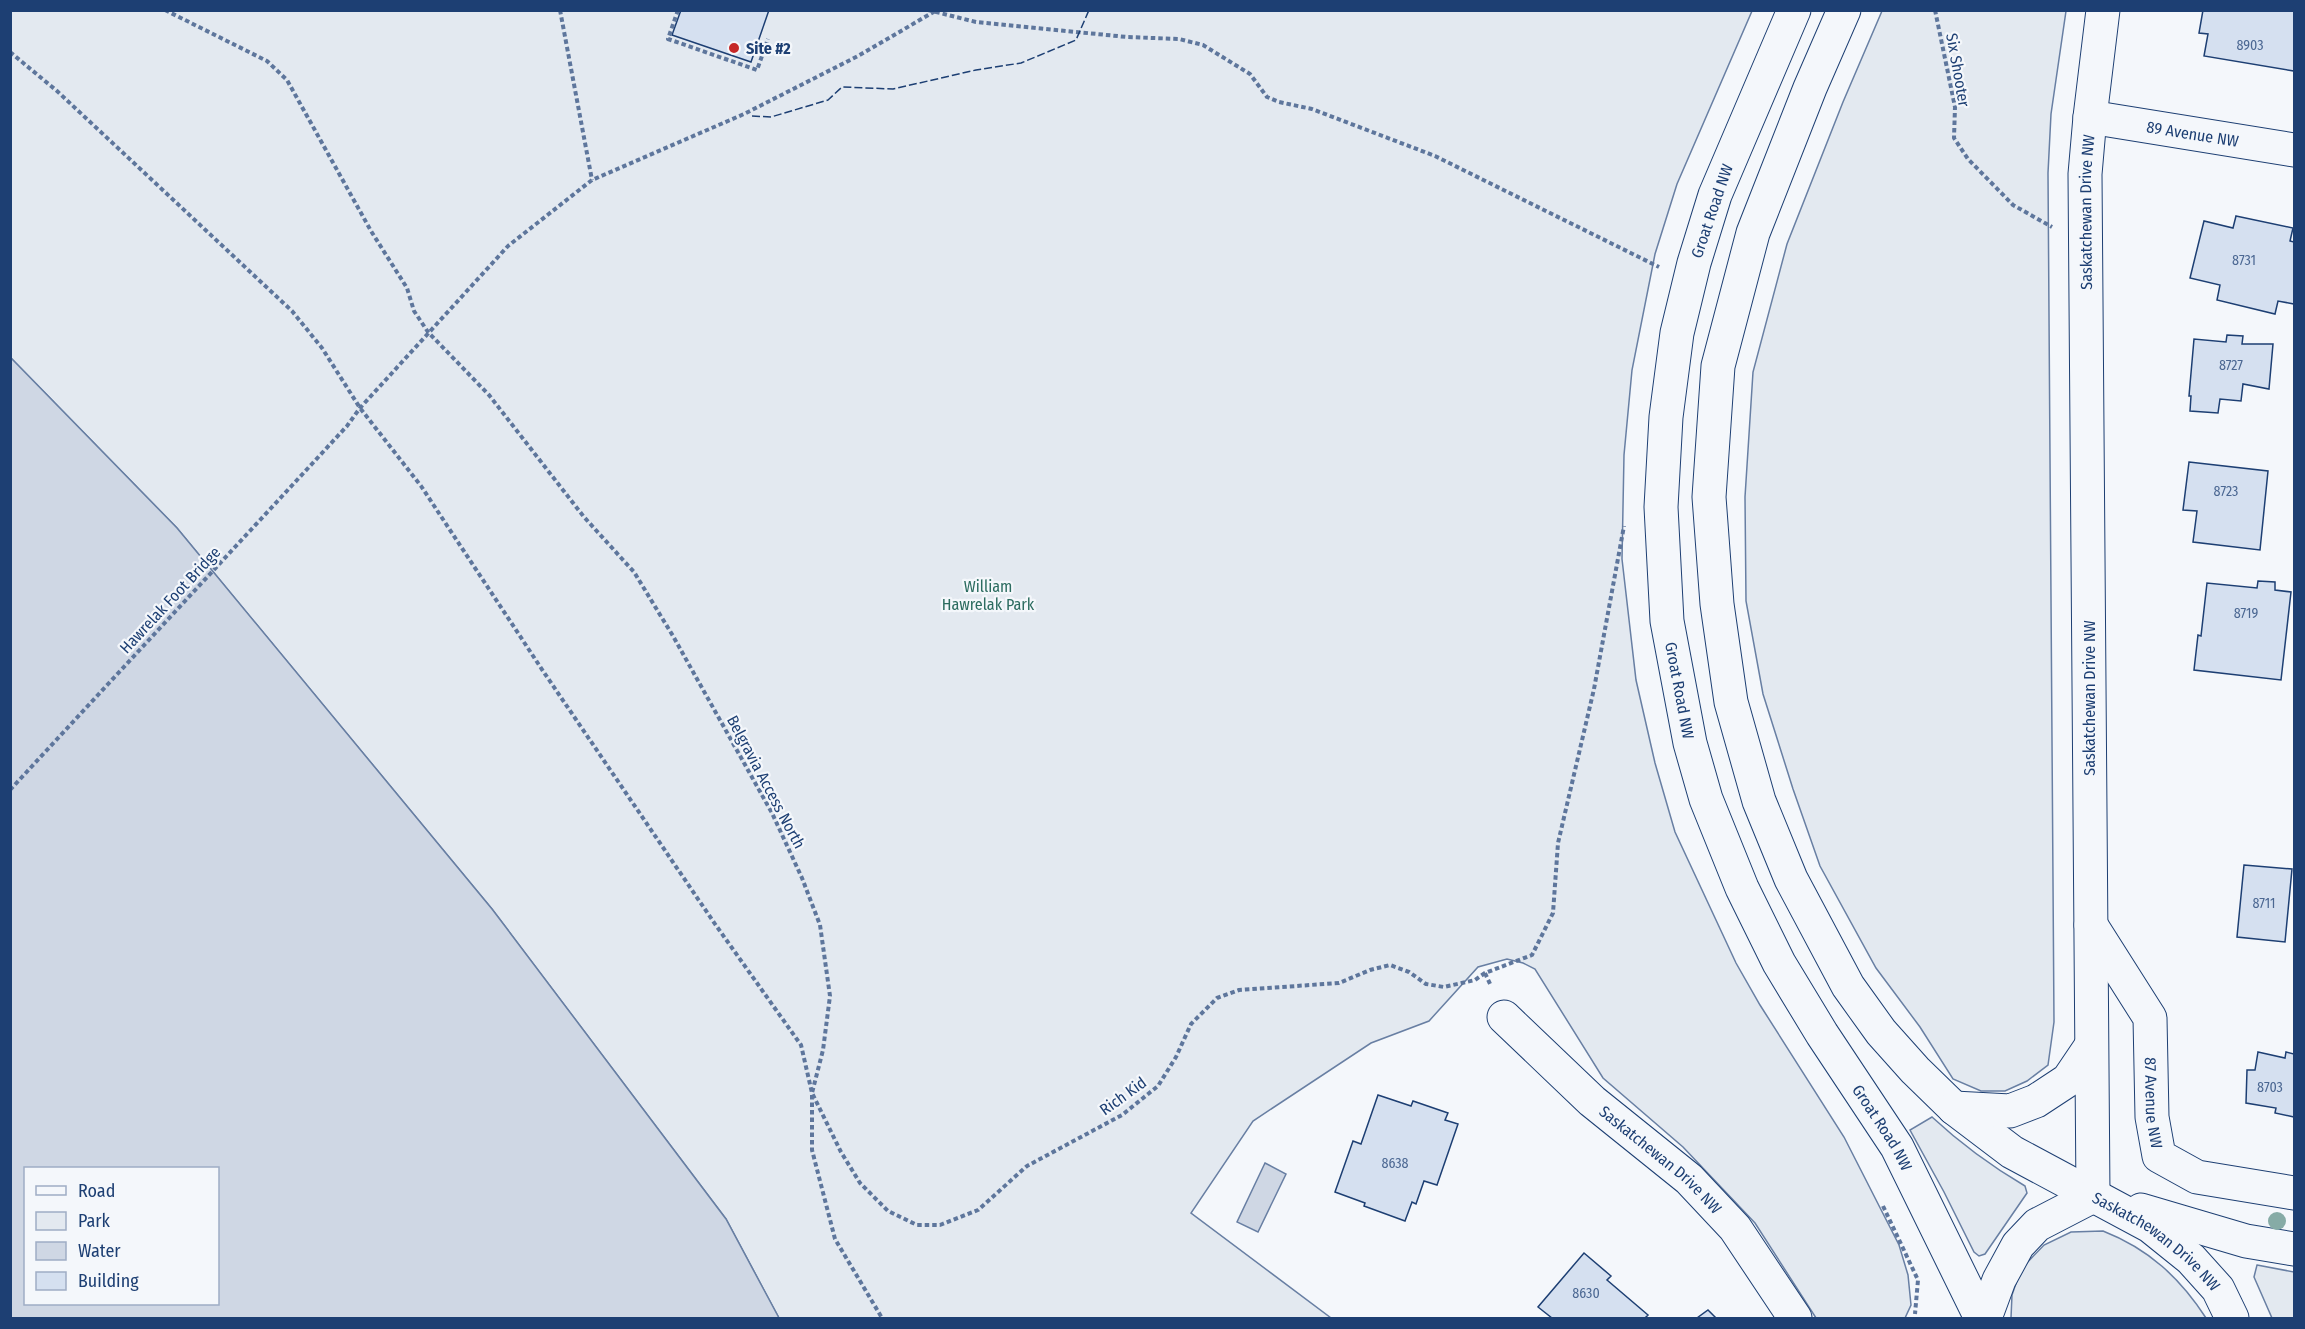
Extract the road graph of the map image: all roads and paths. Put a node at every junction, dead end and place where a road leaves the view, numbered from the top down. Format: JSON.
{"nodes":[{"id":1,"x":165,"y":10,"type":"edge"},
{"id":2,"x":560,"y":10,"type":"edge"},
{"id":3,"x":678,"y":10,"type":"edge"},
{"id":4,"x":928,"y":10,"type":"edge"},
{"id":5,"x":1794,"y":10,"type":"edge"},
{"id":6,"x":1844,"y":10,"type":"edge"},
{"id":7,"x":1935,"y":10,"type":"edge"},
{"id":8,"x":2103,"y":10,"type":"edge"},
{"id":9,"x":935,"y":11,"type":"edge"},
{"id":10,"x":768,"y":39,"type":"dead end"},
{"id":11,"x":10,"y":52,"type":"edge"},
{"id":12,"x":2090,"y":117,"type":"junction"},
{"id":13,"x":2295,"y":150,"type":"edge"},
{"id":14,"x":592,"y":180,"type":"junction"},
{"id":15,"x":2058,"y":230,"type":"dead end"},
{"id":16,"x":1659,"y":268,"type":"dead end"},
{"id":17,"x":428,"y":332,"type":"junction"},
{"id":18,"x":360,"y":408,"type":"junction"},
{"id":19,"x":1626,"y":520,"type":"dead end"},
{"id":20,"x":10,"y":790,"type":"edge"},
{"id":21,"x":2091,"y":925,"type":"junction"},
{"id":22,"x":1504,"y":1017,"type":"dead end"},
{"id":23,"x":2091,"y":1046,"type":"junction"},
{"id":24,"x":812,"y":1093,"type":"junction"},
{"id":25,"x":1954,"y":1108,"type":"junction"},
{"id":26,"x":2295,"y":1193,"type":"edge"},
{"id":27,"x":2093,"y":1196,"type":"junction"},
{"id":28,"x":2295,"y":1249,"type":"edge"},
{"id":29,"x":882,"y":1318,"type":"edge"},
{"id":30,"x":1796,"y":1318,"type":"edge"},
{"id":31,"x":1983,"y":1318,"type":"edge"},
{"id":32,"x":2232,"y":1318,"type":"edge"}],
"edges":[{"from":1,"to":17,"type":"path","name":"Belgravia Access North"},
{"from":2,"to":14,"type":"path"},
{"from":3,"to":10,"type":"path"},
{"from":4,"to":9,"type":"path"},
{"from":5,"to":31,"type":"main road","name":"Groat Road NW"},
{"from":6,"to":25,"type":"main road"},
{"from":7,"to":15,"type":"path","name":"Six Shooter"},
{"from":8,"to":12,"type":"main road","name":"Saskatchewan Drive NW"},
{"from":9,"to":14,"type":"path","name":"Hawrelak Foot Bridge"},
{"from":9,"to":16,"type":"path"},
{"from":11,"to":18,"type":"path"},
{"from":12,"to":13,"type":"main road","name":"89 Avenue NW"},
{"from":12,"to":21,"type":"main road","name":"Saskatchewan Drive NW"},
{"from":14,"to":17,"type":"path","name":"Hawrelak Foot Bridge"},
{"from":17,"to":18,"type":"path","name":"Hawrelak Foot Bridge"},
{"from":17,"to":24,"type":"path","name":"Belgravia Access North"},
{"from":18,"to":20,"type":"path","name":"Hawrelak Foot Bridge"},
{"from":18,"to":24,"type":"path"},
{"from":19,"to":24,"type":"path","name":"Rich Kid"},
{"from":21,"to":23,"type":"main road","name":"Saskatchewan Drive NW"},
{"from":21,"to":26,"type":"main road","name":"87 Avenue NW"},
{"from":22,"to":30,"type":"main road","name":"Saskatchewan Drive NW"},
{"from":23,"to":25,"type":"main road"},
{"from":23,"to":27,"type":"main road","name":"Saskatchewan Drive NW"},
{"from":24,"to":29,"type":"path","name":"Belgravia Access North"},
{"from":25,"to":27,"type":"main road"},
{"from":27,"to":28,"type":"main road"},
{"from":27,"to":31,"type":"main road"},
{"from":27,"to":32,"type":"main road","name":"Saskatchewan Drive NW"}]}
